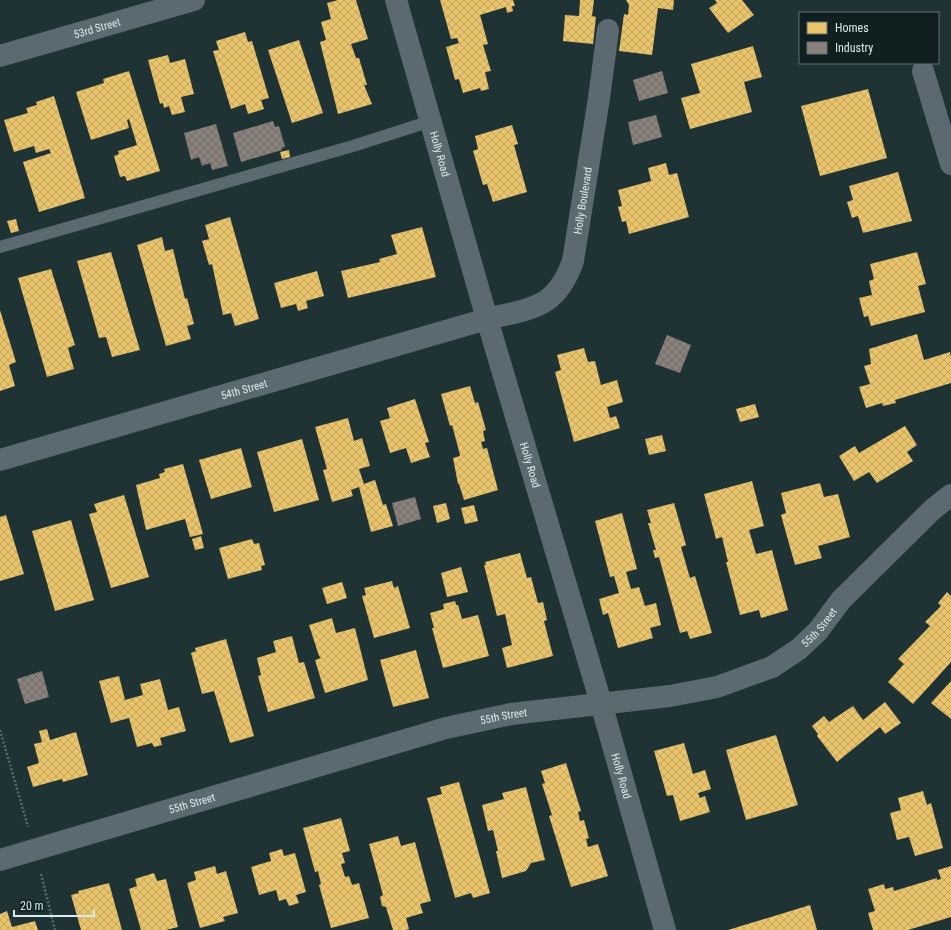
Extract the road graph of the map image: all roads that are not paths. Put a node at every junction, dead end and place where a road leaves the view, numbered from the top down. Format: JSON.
{"nodes":[{"id":1,"x":194,"y":0,"type":"edge"},
{"id":2,"x":396,"y":0,"type":"edge"},
{"id":3,"x":608,"y":30,"type":"dead end"},
{"id":4,"x":0,"y":56,"type":"edge"},
{"id":5,"x":923,"y":71,"type":"dead end"},
{"id":6,"x":431,"y":121,"type":"junction"},
{"id":7,"x":951,"y":164,"type":"edge"},
{"id":8,"x":0,"y":247,"type":"edge"},
{"id":9,"x":488,"y":319,"type":"junction"},
{"id":10,"x":0,"y":460,"type":"edge"},
{"id":11,"x":951,"y":495,"type":"edge"},
{"id":12,"x":602,"y":703,"type":"junction"},
{"id":13,"x":0,"y":860,"type":"edge"},
{"id":14,"x":665,"y":930,"type":"edge"}],
"edges":[{"from":1,"to":4,"type":"street","name":"53rd Street"},
{"from":2,"to":6,"type":"street","name":"Holly Road"},
{"from":3,"to":9,"type":"street","name":"Holly Boulevard"},
{"from":5,"to":7,"type":"street"},
{"from":6,"to":8,"type":"lane"},
{"from":6,"to":9,"type":"street","name":"Holly Road"},
{"from":9,"to":10,"type":"street","name":"54th Street"},
{"from":9,"to":12,"type":"street","name":"Holly Road"},
{"from":11,"to":12,"type":"street","name":"55th Street"},
{"from":12,"to":13,"type":"street","name":"55th Street"},
{"from":12,"to":14,"type":"street","name":"Holly Road"}]}
